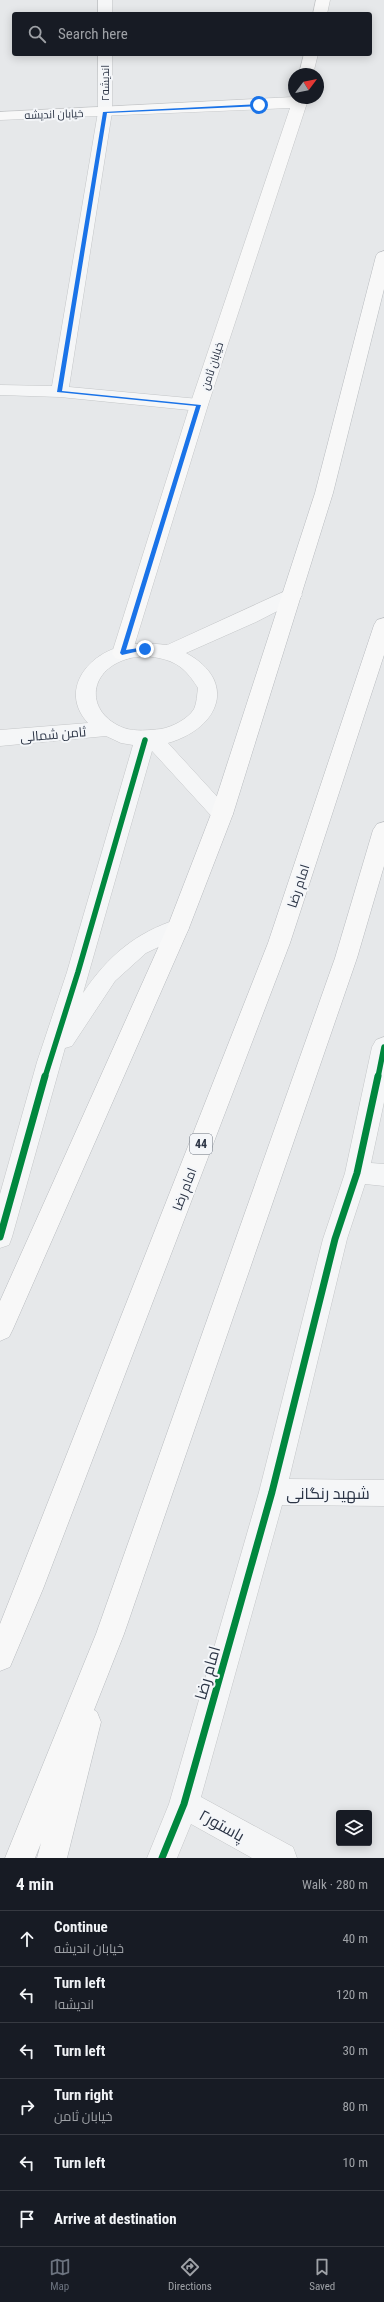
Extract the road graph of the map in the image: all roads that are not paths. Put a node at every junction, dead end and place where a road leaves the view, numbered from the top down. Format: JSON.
{"nodes":[{"id":1,"x":105,"y":0,"type":"edge"},
{"id":2,"x":323,"y":0,"type":"edge"},
{"id":3,"x":105,"y":12,"type":"edge"},
{"id":4,"x":320,"y":12,"type":"edge"},
{"id":5,"x":105,"y":56,"type":"edge"},
{"id":6,"x":310,"y":56,"type":"edge"},
{"id":7,"x":308,"y":68,"type":"edge"},
{"id":8,"x":288,"y":102,"type":"edge"},
{"id":9,"x":299,"y":104,"type":"edge"},
{"id":10,"x":105,"y":112,"type":"junction"},
{"id":11,"x":0,"y":116,"type":"edge"},
{"id":12,"x":384,"y":256,"type":"edge"},
{"id":13,"x":60,"y":392,"type":"junction"},
{"id":14,"x":2,"y":395,"type":"edge"},
{"id":15,"x":199,"y":405,"type":"junction"},
{"id":16,"x":292,"y":595,"type":"junction"},
{"id":17,"x":384,"y":625,"type":"edge"},
{"id":18,"x":169,"y":652,"type":"junction"},
{"id":19,"x":122,"y":653,"type":"junction"},
{"id":20,"x":105,"y":729,"type":"junction"},
{"id":21,"x":0,"y":738,"type":"edge"},
{"id":22,"x":149,"y":739,"type":"junction"},
{"id":23,"x":222,"y":814,"type":"junction"},
{"id":24,"x":384,"y":830,"type":"edge"},
{"id":25,"x":178,"y":928,"type":"junction"},
{"id":26,"x":384,"y":1047,"type":"edge"},
{"id":27,"x":49,"y":1062,"type":"junction"},
{"id":28,"x":357,"y":1173,"type":"junction"},
{"id":29,"x":384,"y":1175,"type":"edge"},
{"id":30,"x":0,"y":1233,"type":"edge"},
{"id":31,"x":0,"y":1329,"type":"edge"},
{"id":32,"x":272,"y":1492,"type":"junction"},
{"id":33,"x":384,"y":1493,"type":"edge"},
{"id":34,"x":29,"y":1589,"type":"junction"},
{"id":35,"x":110,"y":1634,"type":"junction"},
{"id":36,"x":0,"y":1640,"type":"edge"},
{"id":37,"x":0,"y":1656,"type":"edge"},
{"id":38,"x":184,"y":1804,"type":"junction"},
{"id":39,"x":20,"y":1858,"type":"edge"},
{"id":40,"x":52,"y":1858,"type":"edge"},
{"id":41,"x":162,"y":1858,"type":"edge"},
{"id":42,"x":282,"y":1858,"type":"edge"}],
"edges":[{"from":1,"to":3,"type":"street"},
{"from":2,"to":4,"type":"main road"},
{"from":5,"to":10,"type":"street","name":"اندیشه۲"},
{"from":6,"to":7,"type":"main road"},
{"from":8,"to":10,"type":"main road","name":"خیابان اندیشه"},
{"from":9,"to":15,"type":"main road","name":"خیابان ثامن"},
{"from":10,"to":11,"type":"main road","name":"خیابان اندیشه"},
{"from":10,"to":13,"type":"street","name":"اندیشه۲"},
{"from":12,"to":16,"type":"main road"},
{"from":13,"to":14,"type":"street"},
{"from":13,"to":15,"type":"street"},
{"from":15,"to":19,"type":"main road","name":"خیابان ثامن"},
{"from":16,"to":18,"type":"street"},
{"from":16,"to":23,"type":"main road"},
{"from":17,"to":34,"type":"main road","name":"امام رضا","number":"44"},
{"from":18,"to":19,"type":"street"},
{"from":18,"to":22,"type":"street"},
{"from":19,"to":20,"type":"street"},
{"from":20,"to":21,"type":"street","name":"ثامن شمالی"},
{"from":20,"to":22,"type":"street"},
{"from":22,"to":23,"type":"street"},
{"from":22,"to":27,"type":"street"},
{"from":23,"to":25,"type":"main road"},
{"from":24,"to":35,"type":"main road"},
{"from":25,"to":27,"type":"street"},
{"from":25,"to":31,"type":"main road"},
{"from":26,"to":28,"type":"street","name":"امام رضا"},
{"from":27,"to":30,"type":"street"},
{"from":28,"to":29,"type":"street"},
{"from":28,"to":32,"type":"street","name":"امام رضا"},
{"from":32,"to":33,"type":"street","name":"شهید رنگانی"},
{"from":32,"to":38,"type":"street","name":"امام رضا"},
{"from":34,"to":36,"type":"main road"},
{"from":34,"to":37,"type":"main road","name":"امام رضا","number":"44"},
{"from":35,"to":39,"type":"main road"},
{"from":35,"to":40,"type":"main road"},
{"from":38,"to":41,"type":"street","name":"امام رضا"},
{"from":38,"to":42,"type":"street","name":"پاستور۲"}]}
